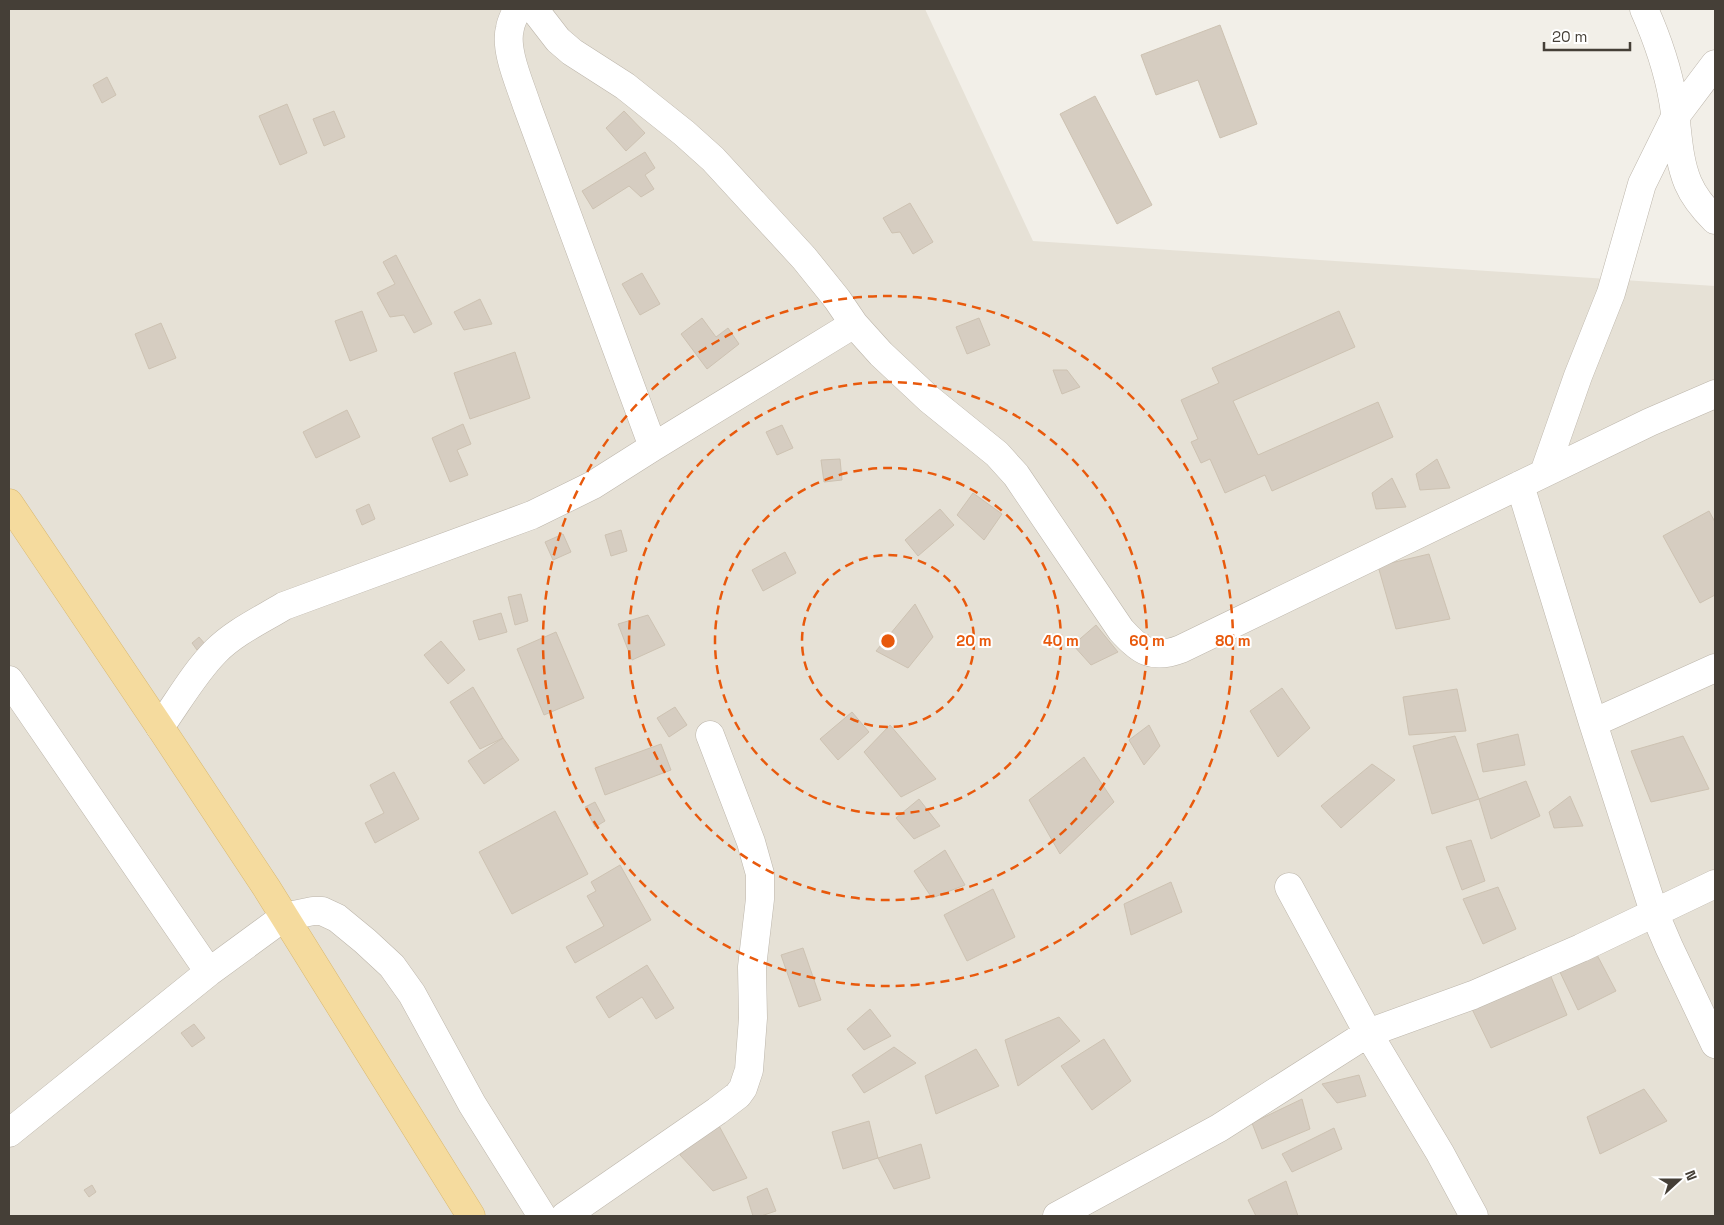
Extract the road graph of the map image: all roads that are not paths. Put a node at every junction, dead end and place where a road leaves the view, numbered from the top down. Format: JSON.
{"nodes":[{"id":1,"x":517,"y":9,"type":"edge"},
{"id":2,"x":534,"y":9,"type":"edge"},
{"id":3,"x":1644,"y":9,"type":"edge"},
{"id":4,"x":1715,"y":64,"type":"edge"},
{"id":5,"x":1675,"y":117,"type":"junction"},
{"id":6,"x":1715,"y":220,"type":"edge"},
{"id":7,"x":854,"y":324,"type":"junction"},
{"id":8,"x":1715,"y":394,"type":"edge"},
{"id":9,"x":653,"y":447,"type":"junction"},
{"id":10,"x":1544,"y":473,"type":"junction"},
{"id":11,"x":1520,"y":485,"type":"junction"},
{"id":12,"x":9,"y":503,"type":"edge"},
{"id":13,"x":1715,"y":668,"type":"edge"},
{"id":14,"x":9,"y":680,"type":"edge"},
{"id":15,"x":1593,"y":722,"type":"junction"},
{"id":16,"x":160,"y":727,"type":"junction"},
{"id":17,"x":710,"y":735,"type":"dead end"},
{"id":18,"x":1715,"y":884,"type":"edge"},
{"id":19,"x":1289,"y":887,"type":"dead end"},
{"id":20,"x":1654,"y":912,"type":"junction"},
{"id":21,"x":284,"y":917,"type":"junction"},
{"id":22,"x":209,"y":972,"type":"junction"},
{"id":23,"x":1368,"y":1033,"type":"junction"},
{"id":24,"x":1715,"y":1044,"type":"edge"},
{"id":25,"x":9,"y":1134,"type":"edge"},
{"id":26,"x":472,"y":1216,"type":"edge"},
{"id":27,"x":542,"y":1216,"type":"edge"},
{"id":28,"x":565,"y":1216,"type":"edge"},
{"id":29,"x":1057,"y":1216,"type":"edge"},
{"id":30,"x":1474,"y":1216,"type":"edge"}],
"edges":[{"from":1,"to":9,"type":"street"},
{"from":2,"to":7,"type":"street"},
{"from":3,"to":5,"type":"street"},
{"from":4,"to":5,"type":"street"},
{"from":5,"to":6,"type":"street"},
{"from":5,"to":10,"type":"street"},
{"from":7,"to":9,"type":"street"},
{"from":7,"to":11,"type":"street"},
{"from":8,"to":10,"type":"street"},
{"from":9,"to":16,"type":"street"},
{"from":10,"to":11,"type":"street"},
{"from":11,"to":15,"type":"street"},
{"from":12,"to":16,"type":"main road"},
{"from":13,"to":15,"type":"street"},
{"from":14,"to":22,"type":"street"},
{"from":15,"to":20,"type":"street"},
{"from":16,"to":21,"type":"main road"},
{"from":17,"to":28,"type":"street"},
{"from":18,"to":20,"type":"street"},
{"from":19,"to":23,"type":"street"},
{"from":20,"to":23,"type":"street"},
{"from":20,"to":24,"type":"street"},
{"from":21,"to":22,"type":"street"},
{"from":21,"to":26,"type":"main road"},
{"from":21,"to":27,"type":"street"},
{"from":22,"to":25,"type":"street"},
{"from":23,"to":29,"type":"street"},
{"from":23,"to":30,"type":"street"}]}
